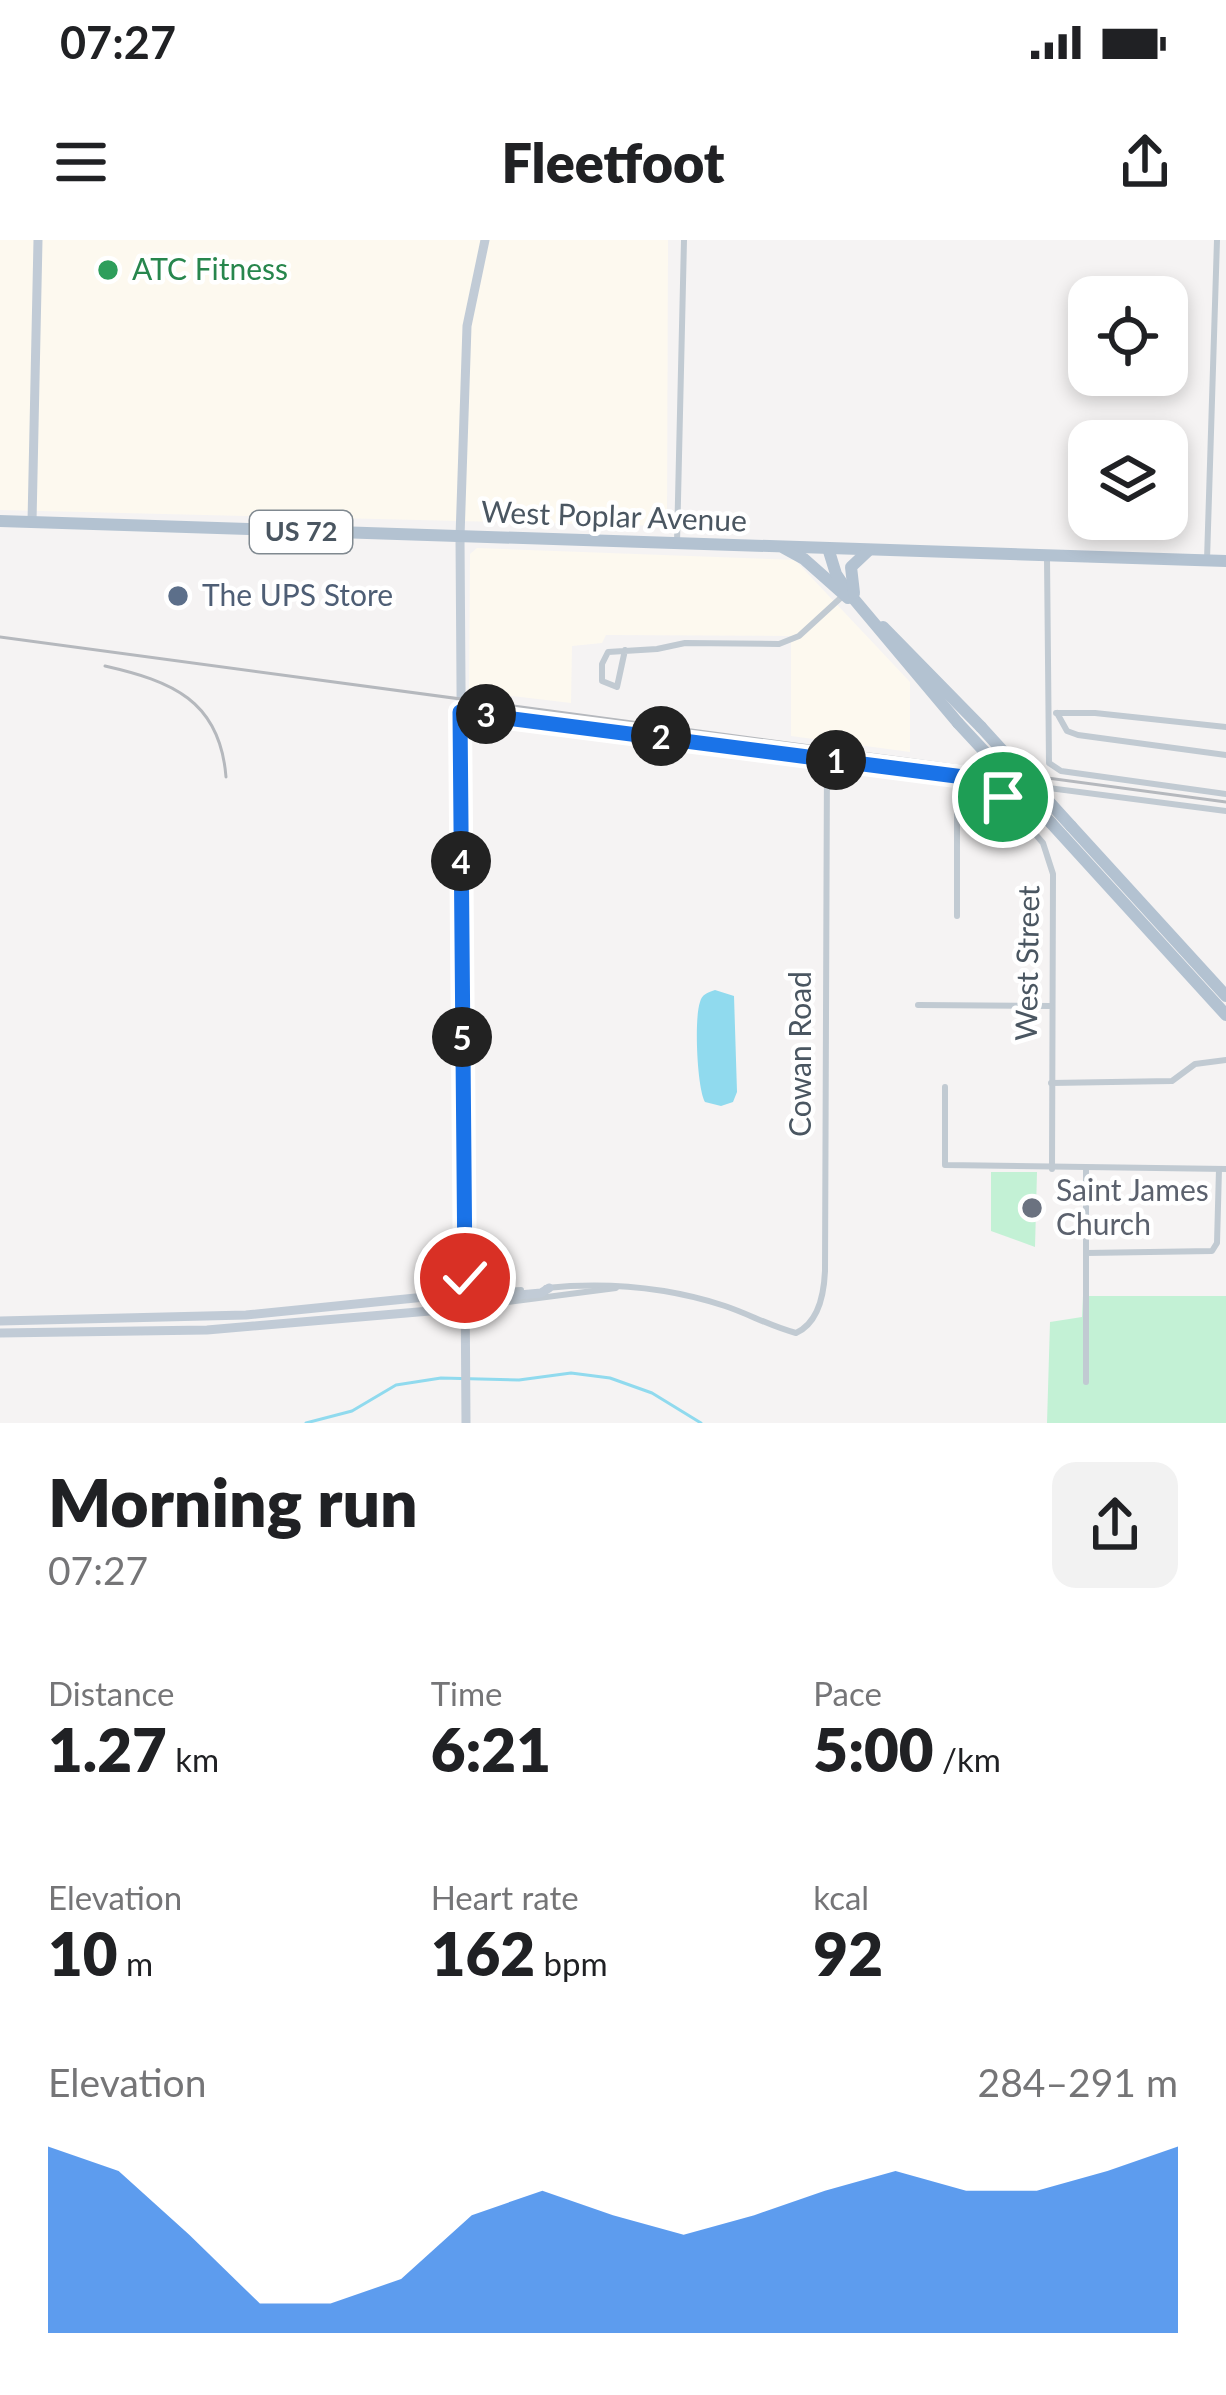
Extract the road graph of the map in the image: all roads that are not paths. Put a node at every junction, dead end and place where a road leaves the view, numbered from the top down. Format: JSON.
{"nodes":[{"id":1,"x":38,"y":240,"type":"edge"},
{"id":2,"x":485,"y":240,"type":"edge"},
{"id":3,"x":684,"y":240,"type":"edge"},
{"id":4,"x":1217,"y":240,"type":"edge"},
{"id":5,"x":0,"y":521,"type":"edge"},
{"id":6,"x":32,"y":522,"type":"junction"},
{"id":7,"x":460,"y":537,"type":"junction"},
{"id":8,"x":676,"y":542,"type":"junction"},
{"id":9,"x":778,"y":546,"type":"junction"},
{"id":10,"x":828,"y":548,"type":"junction"},
{"id":11,"x":872,"y":549,"type":"junction"},
{"id":12,"x":1047,"y":555,"type":"junction"},
{"id":13,"x":1207,"y":560,"type":"junction"},
{"id":14,"x":1226,"y":561,"type":"edge"},
{"id":15,"x":848,"y":592,"type":"junction"},
{"id":16,"x":872,"y":619,"type":"junction"},
{"id":17,"x":626,"y":650,"type":"junction"},
{"id":18,"x":460,"y":712,"type":"junction"},
{"id":19,"x":1057,"y":713,"type":"junction"},
{"id":20,"x":1046,"y":714,"type":"junction"},
{"id":21,"x":1226,"y":727,"type":"edge"},
{"id":22,"x":1226,"y":754,"type":"edge"},
{"id":23,"x":826,"y":759,"type":"junction"},
{"id":24,"x":957,"y":776,"type":"junction"},
{"id":25,"x":987,"y":780,"type":"junction"},
{"id":26,"x":1226,"y":794,"type":"edge"},
{"id":27,"x":1226,"y":811,"type":"edge"},
{"id":28,"x":957,"y":916,"type":"dead end"},
{"id":29,"x":1185,"y":962,"type":"junction"},
{"id":30,"x":1226,"y":996,"type":"edge"},
{"id":31,"x":917,"y":1005,"type":"dead end"},
{"id":32,"x":1051,"y":1006,"type":"junction"},
{"id":33,"x":1226,"y":1016,"type":"edge"},
{"id":34,"x":1226,"y":1060,"type":"edge"},
{"id":35,"x":1051,"y":1083,"type":"junction"},
{"id":36,"x":945,"y":1087,"type":"dead end"},
{"id":37,"x":1052,"y":1169,"type":"junction"},
{"id":38,"x":1086,"y":1169,"type":"junction"},
{"id":39,"x":1222,"y":1169,"type":"edge"},
{"id":40,"x":1087,"y":1253,"type":"junction"},
{"id":41,"x":465,"y":1274,"type":"junction"},
{"id":42,"x":549,"y":1288,"type":"junction"},
{"id":43,"x":618,"y":1288,"type":"junction"},
{"id":44,"x":465,"y":1292,"type":"junction"},
{"id":45,"x":496,"y":1292,"type":"junction"},
{"id":46,"x":314,"y":1308,"type":"junction"},
{"id":47,"x":465,"y":1308,"type":"junction"},
{"id":48,"x":362,"y":1318,"type":"junction"},
{"id":49,"x":0,"y":1322,"type":"edge"},
{"id":50,"x":310,"y":1323,"type":"junction"},
{"id":51,"x":0,"y":1333,"type":"edge"},
{"id":52,"x":465,"y":1339,"type":"junction"},
{"id":53,"x":1086,"y":1382,"type":"dead end"},
{"id":54,"x":466,"y":1423,"type":"edge"}],
"edges":[{"from":1,"to":6,"type":"main road"},
{"from":2,"to":7,"type":"main road"},
{"from":3,"to":8,"type":"street"},
{"from":4,"to":13,"type":"street"},
{"from":5,"to":6,"type":"main road","name":"West Poplar Avenue","number":"US 72"},
{"from":6,"to":7,"type":"main road","name":"West Poplar Avenue","number":"US 72"},
{"from":7,"to":8,"type":"main road","name":"West Poplar Avenue","number":"US 72"},
{"from":7,"to":18,"type":"main road"},
{"from":8,"to":9,"type":"main road","name":"West Poplar Avenue","number":"US 72"},
{"from":9,"to":10,"type":"main road","name":"West Poplar Avenue","number":"US 72"},
{"from":9,"to":15,"type":"main road"},
{"from":10,"to":11,"type":"main road","name":"West Poplar Avenue"},
{"from":10,"to":15,"type":"main road"},
{"from":11,"to":12,"type":"main road","name":"West Poplar Avenue"},
{"from":11,"to":15,"type":"main road"},
{"from":12,"to":13,"type":"main road","name":"West Poplar Avenue"},
{"from":12,"to":20,"type":"street"},
{"from":13,"to":14,"type":"main road","name":"West Poplar Avenue"},
{"from":15,"to":16,"type":"main road"},
{"from":15,"to":17,"type":"street"},
{"from":16,"to":29,"type":"main road","bridge":true},
{"from":16,"to":29,"type":"main road","bridge":true},
{"from":17,"to":17,"type":"street"},
{"from":18,"to":23,"type":"street"},
{"from":18,"to":41,"type":"main road"},
{"from":19,"to":20,"type":"street"},
{"from":19,"to":21,"type":"street"},
{"from":19,"to":22,"type":"street"},
{"from":20,"to":26,"type":"street"},
{"from":23,"to":24,"type":"street"},
{"from":23,"to":43,"type":"street","name":"Cowan Road"},
{"from":24,"to":25,"type":"street"},
{"from":24,"to":28,"type":"street"},
{"from":25,"to":27,"type":"street"},
{"from":25,"to":32,"type":"street","name":"West Street"},
{"from":29,"to":30,"type":"main road"},
{"from":29,"to":33,"type":"main road"},
{"from":31,"to":32,"type":"street"},
{"from":32,"to":35,"type":"street","name":"West Street"},
{"from":34,"to":35,"type":"street"},
{"from":35,"to":37,"type":"street","name":"West Street"},
{"from":36,"to":37,"type":"street"},
{"from":37,"to":38,"type":"street"},
{"from":38,"to":39,"type":"street"},
{"from":38,"to":40,"type":"street"},
{"from":39,"to":40,"type":"street"},
{"from":40,"to":53,"type":"street"},
{"from":41,"to":44,"type":"main road"},
{"from":41,"to":45,"type":"main road"},
{"from":42,"to":43,"type":"street"},
{"from":42,"to":45,"type":"street"},
{"from":42,"to":47,"type":"main road"},
{"from":43,"to":47,"type":"street"},
{"from":44,"to":45,"type":"street"},
{"from":44,"to":46,"type":"main road"},
{"from":44,"to":47,"type":"main road"},
{"from":44,"to":48,"type":"main road"},
{"from":46,"to":49,"type":"main road"},
{"from":46,"to":50,"type":"main road"},
{"from":47,"to":48,"type":"main road"},
{"from":47,"to":52,"type":"main road"},
{"from":48,"to":50,"type":"main road"},
{"from":48,"to":52,"type":"main road"},
{"from":50,"to":51,"type":"main road"},
{"from":52,"to":54,"type":"main road"}]}
